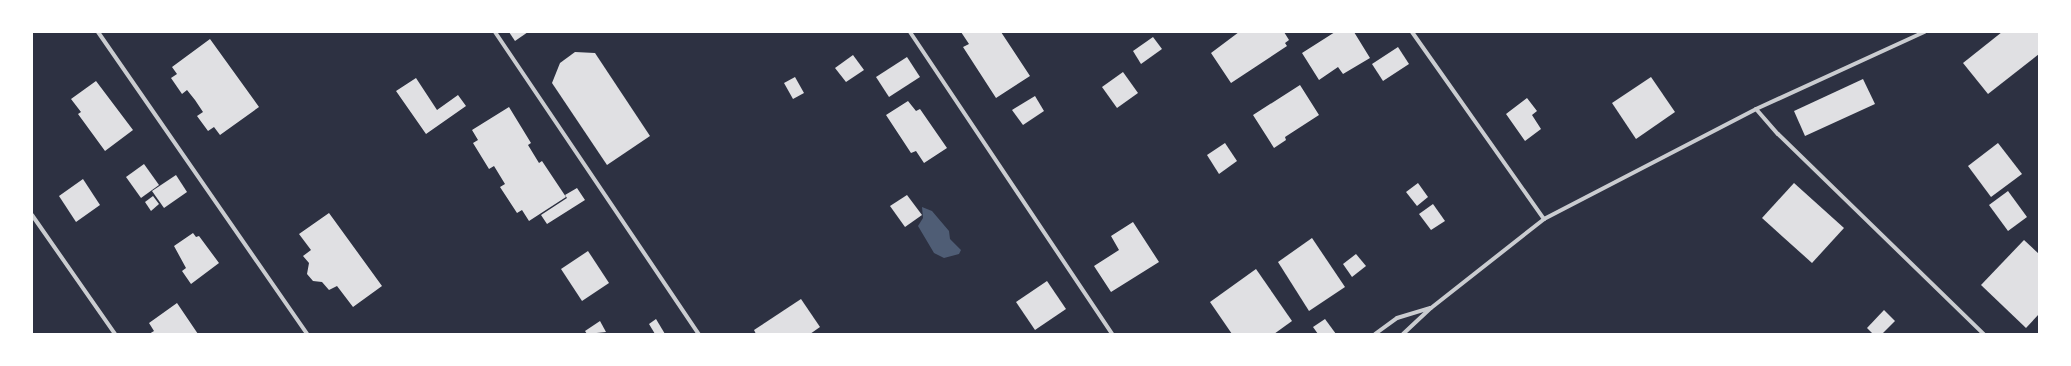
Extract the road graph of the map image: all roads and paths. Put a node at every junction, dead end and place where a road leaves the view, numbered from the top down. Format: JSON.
{"nodes":[{"id":1,"x":98,"y":32,"type":"edge"},
{"id":2,"x":495,"y":32,"type":"edge"},
{"id":3,"x":910,"y":32,"type":"edge"},
{"id":4,"x":1412,"y":32,"type":"edge"},
{"id":5,"x":1924,"y":32,"type":"edge"},
{"id":6,"x":1756,"y":109,"type":"junction"},
{"id":7,"x":32,"y":215,"type":"edge"},
{"id":8,"x":1544,"y":219,"type":"junction"},
{"id":9,"x":1431,"y":308,"type":"junction"},
{"id":10,"x":115,"y":334,"type":"edge"},
{"id":11,"x":307,"y":334,"type":"edge"},
{"id":12,"x":698,"y":334,"type":"edge"},
{"id":13,"x":1112,"y":334,"type":"edge"},
{"id":14,"x":1375,"y":334,"type":"edge"},
{"id":15,"x":1403,"y":334,"type":"edge"},
{"id":16,"x":1984,"y":334,"type":"edge"}],
"edges":[{"from":1,"to":11,"type":"street"},
{"from":2,"to":12,"type":"street"},
{"from":3,"to":13,"type":"street"},
{"from":4,"to":8,"type":"street"},
{"from":5,"to":6,"type":"street"},
{"from":6,"to":8,"type":"street"},
{"from":6,"to":16,"type":"street"},
{"from":7,"to":10,"type":"street"},
{"from":8,"to":9,"type":"street"},
{"from":9,"to":14,"type":"street"},
{"from":9,"to":15,"type":"street"}]}
